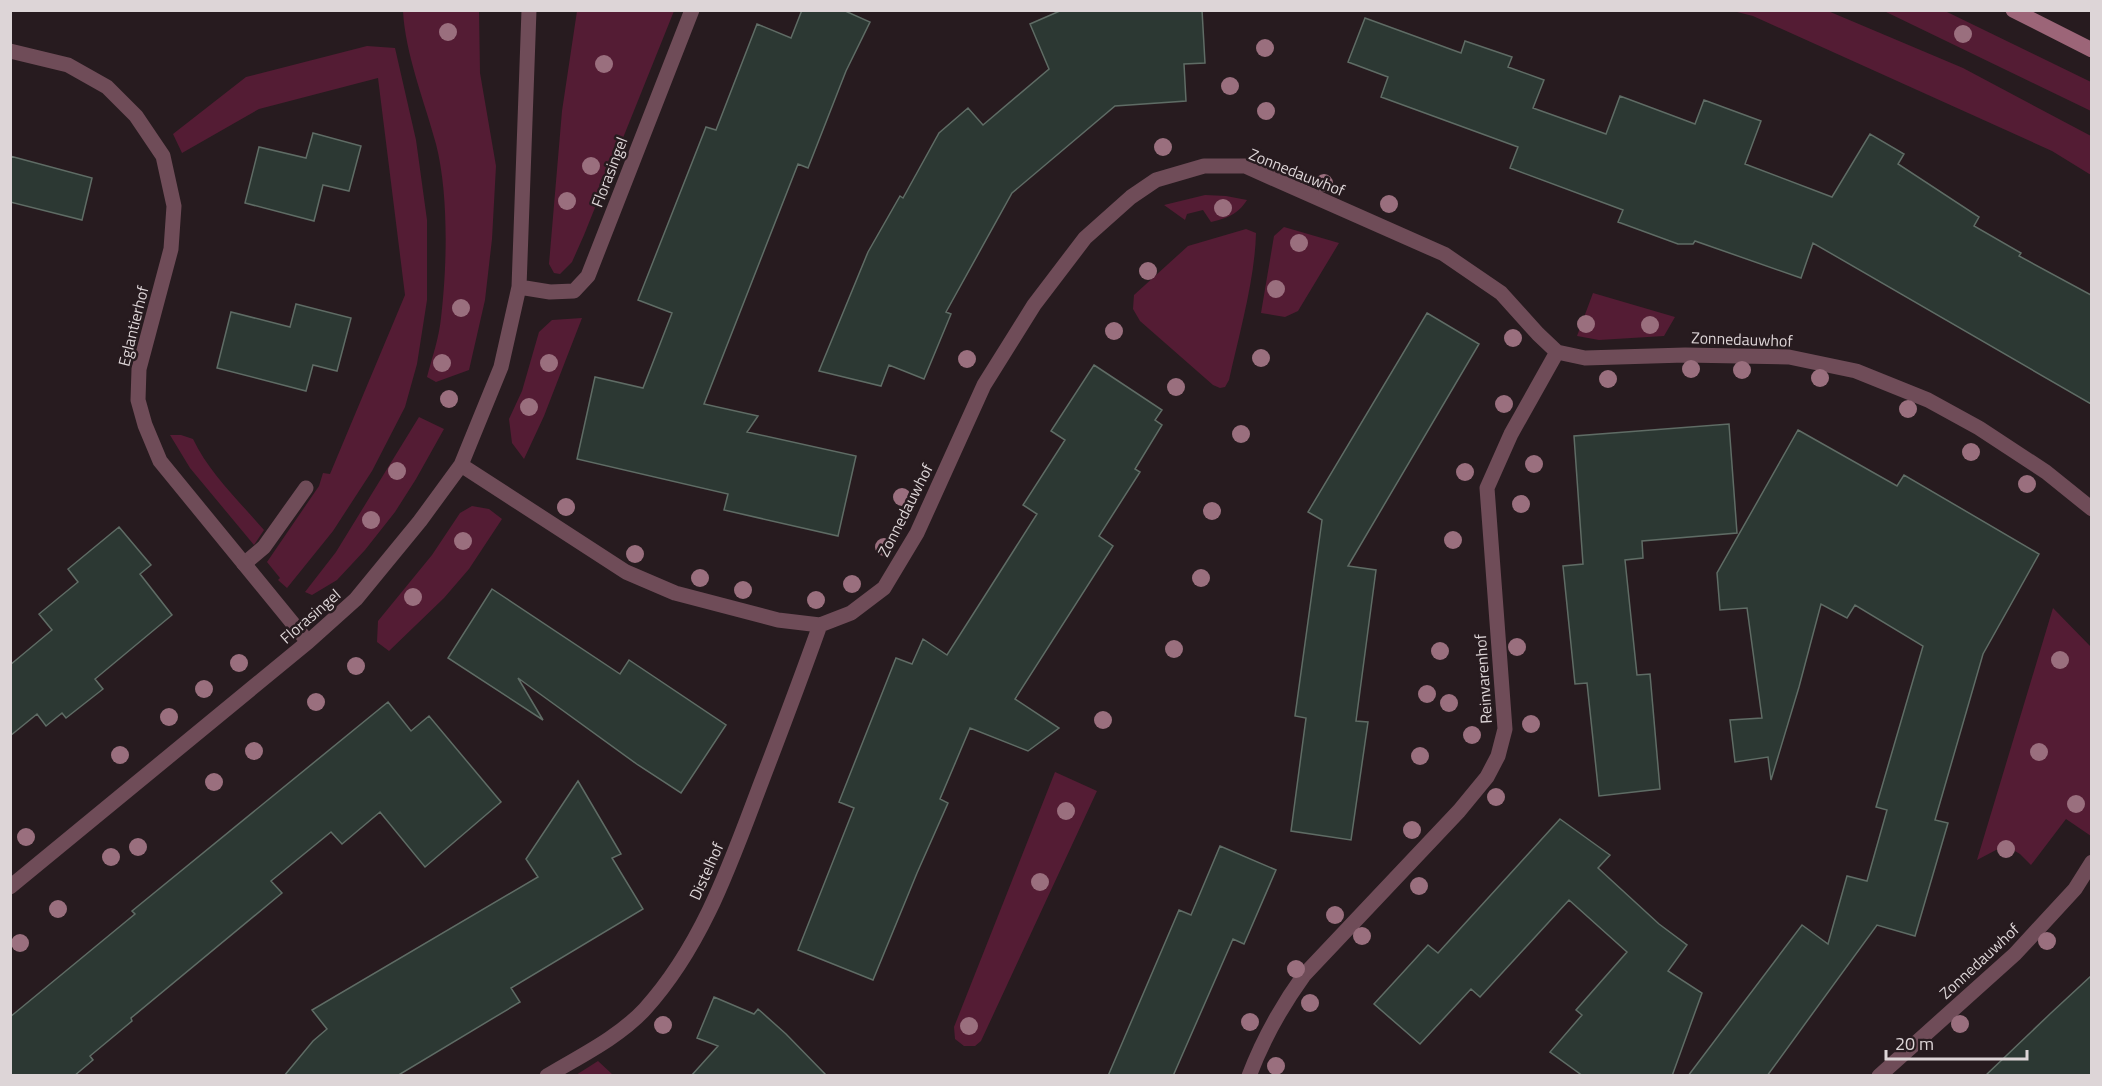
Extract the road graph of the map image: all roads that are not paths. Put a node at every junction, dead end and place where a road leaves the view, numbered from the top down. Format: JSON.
{"nodes":[{"id":1,"x":529,"y":10,"type":"edge"},
{"id":2,"x":692,"y":10,"type":"edge"},
{"id":3,"x":2013,"y":10,"type":"edge"},
{"id":4,"x":2091,"y":50,"type":"edge"},
{"id":5,"x":10,"y":51,"type":"edge"},
{"id":6,"x":519,"y":287,"type":"junction"},
{"id":7,"x":1557,"y":352,"type":"junction"},
{"id":8,"x":461,"y":465,"type":"junction"},
{"id":9,"x":306,"y":488,"type":"dead end"},
{"id":10,"x":2091,"y":509,"type":"edge"},
{"id":11,"x":244,"y":564,"type":"junction"},
{"id":12,"x":820,"y":625,"type":"junction"},
{"id":13,"x":308,"y":642,"type":"junction"},
{"id":14,"x":2091,"y":862,"type":"edge"},
{"id":15,"x":10,"y":887,"type":"edge"},
{"id":16,"x":547,"y":1076,"type":"edge"},
{"id":17,"x":1249,"y":1076,"type":"edge"},
{"id":18,"x":1879,"y":1076,"type":"edge"}],
"edges":[{"from":1,"to":6,"type":"street","name":"Florasingel"},
{"from":2,"to":6,"type":"street","name":"Florasingel"},
{"from":3,"to":4,"type":"street"},
{"from":5,"to":11,"type":"street","name":"Eglantierhof"},
{"from":6,"to":8,"type":"street","name":"Florasingel"},
{"from":7,"to":10,"type":"street","name":"Zonnedauwhof"},
{"from":7,"to":12,"type":"street","name":"Zonnedauwhof"},
{"from":7,"to":17,"type":"street","name":"Reinvarenhof"},
{"from":8,"to":12,"type":"street","name":"Zonnedauwhof"},
{"from":8,"to":13,"type":"street","name":"Florasingel"},
{"from":9,"to":11,"type":"street"},
{"from":11,"to":13,"type":"street","name":"Eglantierhof"},
{"from":12,"to":16,"type":"street","name":"Distelhof"},
{"from":13,"to":15,"type":"street","name":"Florasingel"},
{"from":14,"to":18,"type":"street","name":"Zonnedauwhof"}]}
